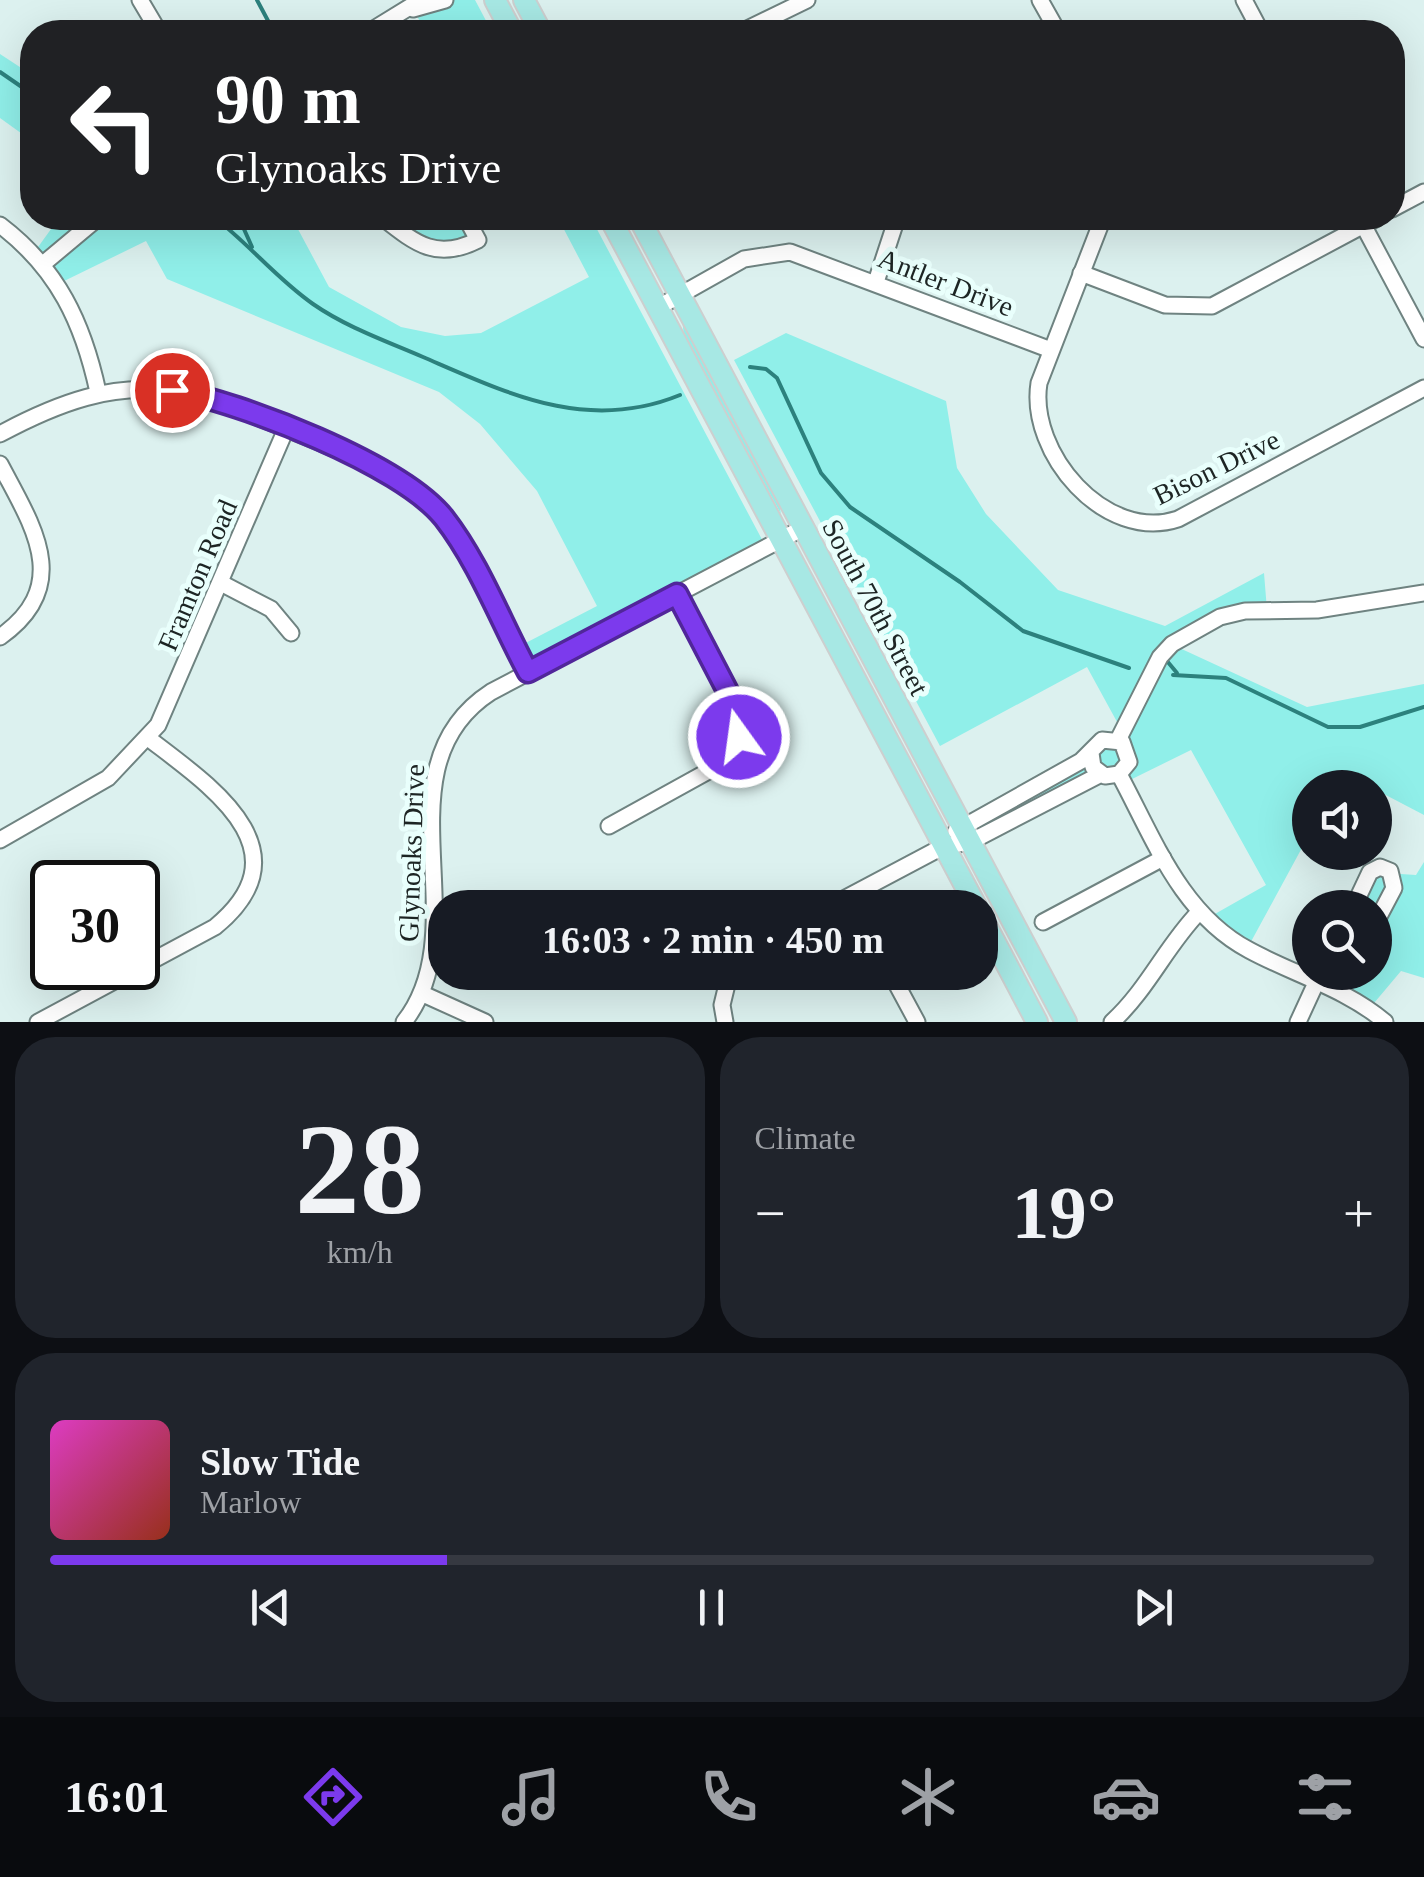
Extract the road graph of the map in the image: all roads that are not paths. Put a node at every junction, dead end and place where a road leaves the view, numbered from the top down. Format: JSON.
{"nodes":[{"id":1,"x":445,"y":0,"type":"edge"},
{"id":2,"x":807,"y":0,"type":"edge"},
{"id":3,"x":417,"y":4,"type":"edge"},
{"id":4,"x":390,"y":20,"type":"edge"},
{"id":5,"x":766,"y":20,"type":"edge"},
{"id":6,"x":0,"y":225,"type":"edge"},
{"id":7,"x":84,"y":230,"type":"edge"},
{"id":8,"x":402,"y":230,"type":"edge"},
{"id":9,"x":473,"y":230,"type":"edge"},
{"id":10,"x":616,"y":230,"type":"edge"},
{"id":11,"x":644,"y":230,"type":"edge"},
{"id":12,"x":893,"y":230,"type":"edge"},
{"id":13,"x":1097,"y":230,"type":"edge"},
{"id":14,"x":1349,"y":230,"type":"edge"},
{"id":15,"x":1372,"y":230,"type":"edge"},
{"id":16,"x":44,"y":264,"type":"junction"},
{"id":17,"x":1081,"y":273,"type":"junction"},
{"id":18,"x":876,"y":282,"type":"junction"},
{"id":19,"x":680,"y":296,"type":"junction"},
{"id":20,"x":657,"y":308,"type":"junction"},
{"id":21,"x":1424,"y":339,"type":"edge"},
{"id":22,"x":1051,"y":350,"type":"junction"},
{"id":23,"x":1424,"y":388,"type":"edge"},
{"id":24,"x":98,"y":392,"type":"junction"},
{"id":25,"x":286,"y":428,"type":"junction"},
{"id":26,"x":0,"y":434,"type":"edge"},
{"id":27,"x":0,"y":464,"type":"edge"},
{"id":28,"x":803,"y":528,"type":"junction"},
{"id":29,"x":781,"y":540,"type":"junction"},
{"id":30,"x":221,"y":584,"type":"junction"},
{"id":31,"x":1424,"y":593,"type":"edge"},
{"id":32,"x":677,"y":594,"type":"junction"},
{"id":33,"x":290,"y":633,"type":"dead end"},
{"id":34,"x":0,"y":636,"type":"edge"},
{"id":35,"x":528,"y":672,"type":"junction"},
{"id":36,"x":148,"y":738,"type":"junction"},
{"id":37,"x":1118,"y":740,"type":"junction"},
{"id":38,"x":1091,"y":753,"type":"junction"},
{"id":39,"x":1101,"y":774,"type":"junction"},
{"id":40,"x":1119,"y":774,"type":"junction"},
{"id":41,"x":610,"y":826,"type":"dead end"},
{"id":42,"x":966,"y":833,"type":"junction"},
{"id":43,"x":0,"y":840,"type":"edge"},
{"id":44,"x":944,"y":846,"type":"junction"},
{"id":45,"x":1163,"y":858,"type":"junction"},
{"id":46,"x":870,"y":890,"type":"edge"},
{"id":47,"x":967,"y":890,"type":"edge"},
{"id":48,"x":1362,"y":890,"type":"edge"},
{"id":49,"x":1392,"y":892,"type":"edge"},
{"id":50,"x":1199,"y":912,"type":"junction"},
{"id":51,"x":1043,"y":922,"type":"dead end"},
{"id":52,"x":998,"y":949,"type":"edge"},
{"id":53,"x":1292,"y":967,"type":"edge"},
{"id":54,"x":726,"y":990,"type":"edge"},
{"id":55,"x":900,"y":990,"type":"edge"},
{"id":56,"x":1313,"y":990,"type":"edge"},
{"id":57,"x":1338,"y":990,"type":"edge"},
{"id":58,"x":423,"y":994,"type":"junction"},
{"id":59,"x":38,"y":1022,"type":"edge"},
{"id":60,"x":404,"y":1022,"type":"edge"},
{"id":61,"x":485,"y":1022,"type":"edge"},
{"id":62,"x":725,"y":1022,"type":"edge"},
{"id":63,"x":917,"y":1022,"type":"edge"},
{"id":64,"x":1037,"y":1022,"type":"edge"},
{"id":65,"x":1066,"y":1022,"type":"edge"},
{"id":66,"x":1112,"y":1022,"type":"edge"},
{"id":67,"x":1298,"y":1022,"type":"edge"},
{"id":68,"x":1385,"y":1022,"type":"edge"}],
"edges":[{"from":1,"to":3,"type":"street"},
{"from":2,"to":5,"type":"street"},
{"from":3,"to":4,"type":"street"},
{"from":6,"to":16,"type":"street"},
{"from":7,"to":16,"type":"street"},
{"from":8,"to":9,"type":"street"},
{"from":10,"to":20,"type":"main road","name":"South 70th Street"},
{"from":11,"to":19,"type":"main road","name":"South 70th Street"},
{"from":12,"to":18,"type":"street"},
{"from":13,"to":17,"type":"street","name":"Bison Drive"},
{"from":14,"to":17,"type":"street"},
{"from":15,"to":21,"type":"street"},
{"from":16,"to":24,"type":"street"},
{"from":17,"to":22,"type":"street","name":"Bison Drive"},
{"from":18,"to":19,"type":"street","name":"Antler Drive"},
{"from":18,"to":22,"type":"street","name":"Antler Drive"},
{"from":19,"to":20,"type":"street","name":"Antler Drive"},
{"from":19,"to":28,"type":"main road","name":"South 70th Street"},
{"from":20,"to":29,"type":"main road","name":"South 70th Street"},
{"from":22,"to":23,"type":"street","name":"Bison Drive"},
{"from":24,"to":25,"type":"street"},
{"from":24,"to":26,"type":"street"},
{"from":25,"to":30,"type":"street","name":"Framton Road"},
{"from":25,"to":35,"type":"street"},
{"from":27,"to":34,"type":"street"},
{"from":28,"to":29,"type":"street","name":"Glynoaks Drive"},
{"from":28,"to":42,"type":"main road","name":"South 70th Street"},
{"from":29,"to":32,"type":"street","name":"Glynoaks Drive"},
{"from":29,"to":44,"type":"main road","name":"South 70th Street"},
{"from":30,"to":33,"type":"street"},
{"from":30,"to":36,"type":"street","name":"Framton Road"},
{"from":31,"to":37,"type":"street"},
{"from":32,"to":35,"type":"street","name":"Glynoaks Drive"},
{"from":32,"to":41,"type":"street"},
{"from":35,"to":58,"type":"street","name":"Glynoaks Drive"},
{"from":36,"to":43,"type":"street","name":"Framton Road"},
{"from":36,"to":59,"type":"street"},
{"from":37,"to":38,"type":"street"},
{"from":37,"to":40,"type":"street"},
{"from":38,"to":39,"type":"street"},
{"from":38,"to":42,"type":"street"},
{"from":39,"to":40,"type":"street"},
{"from":39,"to":42,"type":"street"},
{"from":40,"to":45,"type":"street"},
{"from":42,"to":44,"type":"street"},
{"from":42,"to":65,"type":"main road","name":"South 70th Street"},
{"from":44,"to":46,"type":"street"},
{"from":44,"to":47,"type":"main road","name":"South 70th Street"},
{"from":45,"to":50,"type":"street"},
{"from":45,"to":51,"type":"street"},
{"from":48,"to":49,"type":"street"},
{"from":50,"to":53,"type":"street"},
{"from":50,"to":66,"type":"street"},
{"from":52,"to":64,"type":"main road","name":"South 70th Street"},
{"from":54,"to":62,"type":"street"},
{"from":55,"to":63,"type":"street"},
{"from":56,"to":67,"type":"street"},
{"from":57,"to":68,"type":"street"},
{"from":58,"to":60,"type":"street","name":"Glynoaks Drive"},
{"from":58,"to":61,"type":"street"}]}
